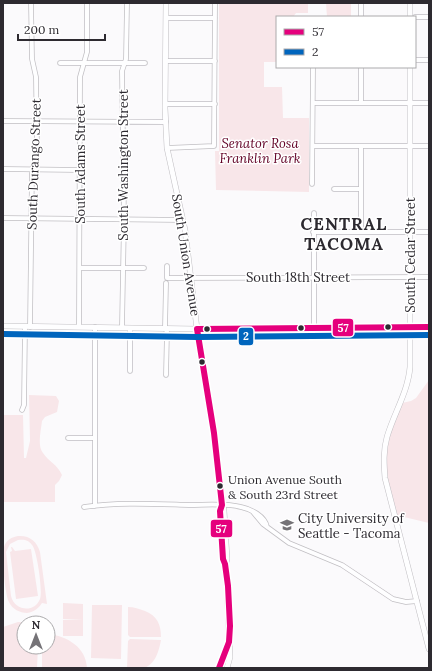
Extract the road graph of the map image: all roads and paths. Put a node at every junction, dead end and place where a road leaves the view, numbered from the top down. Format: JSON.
{"nodes":[{"id":1,"x":31,"y":3,"type":"edge"},
{"id":2,"x":87,"y":3,"type":"edge"},
{"id":3,"x":126,"y":3,"type":"edge"},
{"id":4,"x":166,"y":3,"type":"edge"},
{"id":5,"x":215,"y":3,"type":"edge"},
{"id":6,"x":361,"y":3,"type":"edge"},
{"id":7,"x":410,"y":3,"type":"edge"},
{"id":8,"x":361,"y":16,"type":"edge"},
{"id":9,"x":410,"y":16,"type":"edge"},
{"id":10,"x":416,"y":17,"type":"edge"},
{"id":11,"x":429,"y":17,"type":"edge"},
{"id":12,"x":166,"y":18,"type":"junction"},
{"id":13,"x":215,"y":18,"type":"junction"},
{"id":14,"x":416,"y":60,"type":"edge"},
{"id":15,"x":429,"y":60,"type":"edge"},
{"id":16,"x":166,"y":61,"type":"junction"},
{"id":17,"x":215,"y":61,"type":"junction"},
{"id":18,"x":60,"y":63,"type":"dead end"},
{"id":19,"x":84,"y":63,"type":"junction"},
{"id":20,"x":125,"y":63,"type":"junction"},
{"id":21,"x":145,"y":63,"type":"dead end"},
{"id":22,"x":313,"y":68,"type":"edge"},
{"id":23,"x":361,"y":68,"type":"edge"},
{"id":24,"x":410,"y":68,"type":"edge"},
{"id":25,"x":313,"y":103,"type":"junction"},
{"id":26,"x":362,"y":103,"type":"junction"},
{"id":27,"x":410,"y":103,"type":"junction"},
{"id":28,"x":429,"y":103,"type":"edge"},
{"id":29,"x":165,"y":104,"type":"junction"},
{"id":30,"x":215,"y":104,"type":"junction"},
{"id":31,"x":3,"y":121,"type":"edge"},
{"id":32,"x":36,"y":122,"type":"junction"},
{"id":33,"x":80,"y":122,"type":"junction"},
{"id":34,"x":123,"y":122,"type":"junction"},
{"id":35,"x":166,"y":122,"type":"junction"},
{"id":36,"x":313,"y":146,"type":"junction"},
{"id":37,"x":361,"y":146,"type":"junction"},
{"id":38,"x":410,"y":146,"type":"junction"},
{"id":39,"x":429,"y":146,"type":"edge"},
{"id":40,"x":167,"y":148,"type":"junction"},
{"id":41,"x":3,"y":169,"type":"edge"},
{"id":42,"x":32,"y":169,"type":"junction"},
{"id":43,"x":80,"y":170,"type":"junction"},
{"id":44,"x":312,"y":184,"type":"dead end"},
{"id":45,"x":334,"y":189,"type":"dead end"},
{"id":46,"x":361,"y":189,"type":"junction"},
{"id":47,"x":314,"y":213,"type":"dead end"},
{"id":48,"x":3,"y":218,"type":"edge"},
{"id":49,"x":31,"y":218,"type":"junction"},
{"id":50,"x":80,"y":219,"type":"junction"},
{"id":51,"x":124,"y":220,"type":"junction"},
{"id":52,"x":183,"y":220,"type":"junction"},
{"id":53,"x":314,"y":232,"type":"junction"},
{"id":54,"x":361,"y":232,"type":"junction"},
{"id":55,"x":410,"y":232,"type":"junction"},
{"id":56,"x":429,"y":232,"type":"edge"},
{"id":57,"x":167,"y":266,"type":"dead end"},
{"id":58,"x":80,"y":268,"type":"junction"},
{"id":59,"x":123,"y":268,"type":"junction"},
{"id":60,"x":144,"y":268,"type":"dead end"},
{"id":61,"x":314,"y":277,"type":"junction"},
{"id":62,"x":410,"y":277,"type":"junction"},
{"id":63,"x":429,"y":277,"type":"edge"},
{"id":64,"x":190,"y":278,"type":"junction"},
{"id":65,"x":167,"y":280,"type":"junction"},
{"id":66,"x":3,"y":326,"type":"edge"},
{"id":67,"x":28,"y":327,"type":"junction"},
{"id":68,"x":79,"y":327,"type":"junction"},
{"id":69,"x":429,"y":327,"type":"edge"},
{"id":70,"x":95,"y":328,"type":"junction"},
{"id":71,"x":122,"y":328,"type":"junction"},
{"id":72,"x":130,"y":328,"type":"junction"},
{"id":73,"x":166,"y":328,"type":"junction"},
{"id":74,"x":197,"y":328,"type":"junction"},
{"id":75,"x":314,"y":328,"type":"junction"},
{"id":76,"x":410,"y":328,"type":"junction"},
{"id":77,"x":130,"y":371,"type":"dead end"},
{"id":78,"x":166,"y":375,"type":"dead end"},
{"id":79,"x":22,"y":410,"type":"dead end"},
{"id":80,"x":68,"y":438,"type":"dead end"},
{"id":81,"x":95,"y":438,"type":"junction"},
{"id":82,"x":222,"y":505,"type":"junction"},
{"id":83,"x":95,"y":506,"type":"junction"},
{"id":84,"x":84,"y":507,"type":"dead end"},
{"id":85,"x":417,"y":601,"type":"junction"},
{"id":86,"x":229,"y":643,"type":"junction"},
{"id":87,"x":429,"y":649,"type":"edge"},
{"id":88,"x":219,"y":668,"type":"edge"},
{"id":89,"x":227,"y":668,"type":"edge"}],
"edges":[{"from":1,"to":32,"type":"street","name":"South Durango Street"},
{"from":2,"to":19,"type":"street","name":"South Adams Street"},
{"from":3,"to":20,"type":"street","name":"South Washington Street"},
{"from":4,"to":12,"type":"main road","name":"South Union Avenue"},
{"from":5,"to":13,"type":"street"},
{"from":6,"to":8,"type":"street"},
{"from":7,"to":9,"type":"main road"},
{"from":10,"to":11,"type":"street"},
{"from":12,"to":13,"type":"street"},
{"from":12,"to":16,"type":"main road","name":"South Union Avenue"},
{"from":13,"to":17,"type":"street"},
{"from":14,"to":15,"type":"street"},
{"from":16,"to":17,"type":"street"},
{"from":16,"to":29,"type":"main road","name":"South Union Avenue"},
{"from":17,"to":30,"type":"street"},
{"from":18,"to":19,"type":"street"},
{"from":19,"to":20,"type":"street"},
{"from":19,"to":33,"type":"street","name":"South Adams Street"},
{"from":20,"to":21,"type":"street"},
{"from":20,"to":34,"type":"street","name":"South Washington Street"},
{"from":22,"to":25,"type":"street"},
{"from":23,"to":26,"type":"street"},
{"from":24,"to":27,"type":"main road","name":"South Cedar Street"},
{"from":25,"to":26,"type":"street"},
{"from":25,"to":36,"type":"street"},
{"from":26,"to":27,"type":"street"},
{"from":27,"to":28,"type":"street"},
{"from":27,"to":38,"type":"main road","name":"South Cedar Street"},
{"from":29,"to":30,"type":"street"},
{"from":29,"to":35,"type":"main road","name":"South Union Avenue"},
{"from":30,"to":40,"type":"street"},
{"from":31,"to":32,"type":"street"},
{"from":32,"to":33,"type":"street"},
{"from":32,"to":42,"type":"street","name":"South Durango Street"},
{"from":33,"to":34,"type":"street"},
{"from":33,"to":43,"type":"street","name":"South Adams Street"},
{"from":34,"to":35,"type":"street"},
{"from":34,"to":51,"type":"street","name":"South Washington Street"},
{"from":35,"to":40,"type":"main road","name":"South Union Avenue"},
{"from":36,"to":37,"type":"street"},
{"from":36,"to":44,"type":"street"},
{"from":37,"to":38,"type":"street"},
{"from":37,"to":46,"type":"street"},
{"from":38,"to":39,"type":"street"},
{"from":38,"to":55,"type":"main road","name":"South Cedar Street"},
{"from":40,"to":52,"type":"main road","name":"South Union Avenue"},
{"from":41,"to":42,"type":"street"},
{"from":42,"to":43,"type":"street"},
{"from":42,"to":49,"type":"street","name":"South Durango Street"},
{"from":43,"to":50,"type":"street","name":"South Adams Street"},
{"from":45,"to":46,"type":"street"},
{"from":46,"to":54,"type":"street"},
{"from":47,"to":53,"type":"street"},
{"from":48,"to":49,"type":"street"},
{"from":49,"to":50,"type":"street"},
{"from":49,"to":67,"type":"street","name":"South Durango Street"},
{"from":50,"to":51,"type":"street"},
{"from":50,"to":58,"type":"street","name":"South Adams Street"},
{"from":51,"to":52,"type":"street"},
{"from":51,"to":59,"type":"street","name":"South Washington Street"},
{"from":52,"to":64,"type":"main road","name":"South Union Avenue"},
{"from":53,"to":54,"type":"street"},
{"from":53,"to":61,"type":"street"},
{"from":54,"to":55,"type":"street"},
{"from":55,"to":56,"type":"street"},
{"from":55,"to":62,"type":"main road","name":"South Cedar Street"},
{"from":57,"to":65,"type":"street"},
{"from":58,"to":59,"type":"street"},
{"from":58,"to":68,"type":"street","name":"South Adams Street"},
{"from":59,"to":60,"type":"street"},
{"from":59,"to":71,"type":"street","name":"South Washington Street"},
{"from":61,"to":62,"type":"street","name":"South 18th Street"},
{"from":61,"to":64,"type":"street","name":"South 18th Street"},
{"from":61,"to":75,"type":"street"},
{"from":62,"to":63,"type":"street","name":"South 18th Street"},
{"from":62,"to":76,"type":"main road","name":"South Cedar Street"},
{"from":64,"to":65,"type":"street","name":"South 18th Street"},
{"from":64,"to":74,"type":"main road","name":"South Union Avenue"},
{"from":65,"to":73,"type":"street"},
{"from":66,"to":67,"type":"main road"},
{"from":67,"to":68,"type":"main road"},
{"from":67,"to":79,"type":"street","name":"South Durango Street"},
{"from":68,"to":70,"type":"main road"},
{"from":69,"to":76,"type":"main road"},
{"from":70,"to":71,"type":"main road"},
{"from":70,"to":81,"type":"street"},
{"from":71,"to":72,"type":"main road"},
{"from":72,"to":73,"type":"main road"},
{"from":72,"to":77,"type":"street"},
{"from":73,"to":74,"type":"main road"},
{"from":73,"to":78,"type":"street"},
{"from":74,"to":75,"type":"main road"},
{"from":74,"to":82,"type":"main road","name":"South Union Avenue"},
{"from":75,"to":76,"type":"main road"},
{"from":76,"to":85,"type":"main road","name":"South Cedar Street"},
{"from":80,"to":81,"type":"street"},
{"from":81,"to":83,"type":"street"},
{"from":82,"to":83,"type":"street"},
{"from":82,"to":85,"type":"street"},
{"from":82,"to":86,"type":"main road","name":"South Union Avenue"},
{"from":83,"to":84,"type":"street"},
{"from":85,"to":87,"type":"main road","name":"South Cedar Street"},
{"from":86,"to":88,"type":"main road","name":"South Union Avenue"},
{"from":86,"to":89,"type":"main road","name":"South Union Avenue"}]}
